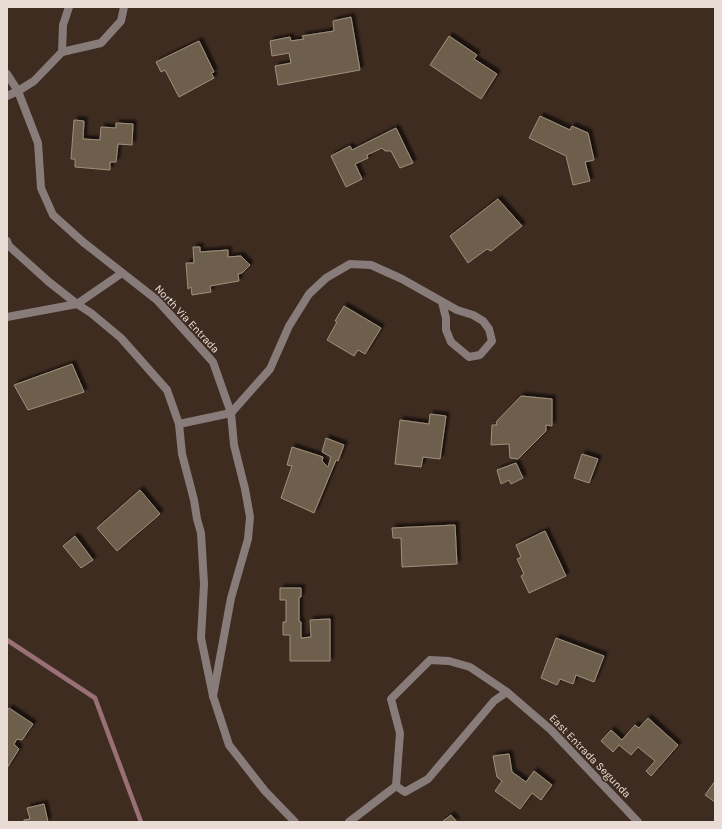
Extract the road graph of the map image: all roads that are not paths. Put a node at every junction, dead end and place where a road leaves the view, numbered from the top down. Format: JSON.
{"nodes":[{"id":1,"x":69,"y":7,"type":"edge"},
{"id":2,"x":124,"y":7,"type":"edge"},
{"id":3,"x":62,"y":52,"type":"junction"},
{"id":4,"x":7,"y":74,"type":"edge"},
{"id":5,"x":18,"y":92,"type":"junction"},
{"id":6,"x":7,"y":96,"type":"edge"},
{"id":7,"x":7,"y":241,"type":"edge"},
{"id":8,"x":122,"y":273,"type":"junction"},
{"id":9,"x":442,"y":302,"type":"junction"},
{"id":10,"x":77,"y":304,"type":"junction"},
{"id":11,"x":7,"y":317,"type":"edge"},
{"id":12,"x":231,"y":413,"type":"junction"},
{"id":13,"x":179,"y":424,"type":"junction"},
{"id":14,"x":507,"y":692,"type":"junction"},
{"id":15,"x":213,"y":696,"type":"junction"},
{"id":16,"x":396,"y":786,"type":"junction"},
{"id":17,"x":295,"y":822,"type":"edge"},
{"id":18,"x":349,"y":822,"type":"edge"},
{"id":19,"x":638,"y":822,"type":"edge"}],
"edges":[{"from":1,"to":3,"type":"street"},
{"from":2,"to":3,"type":"street"},
{"from":3,"to":5,"type":"street"},
{"from":4,"to":5,"type":"street","name":"North Via Entrada"},
{"from":5,"to":6,"type":"street"},
{"from":5,"to":8,"type":"street","name":"North Via Entrada"},
{"from":7,"to":10,"type":"street","name":"North Via Entrada"},
{"from":8,"to":10,"type":"street"},
{"from":8,"to":12,"type":"street","name":"North Via Entrada"},
{"from":9,"to":9,"type":"street"},
{"from":9,"to":12,"type":"street"},
{"from":10,"to":11,"type":"street"},
{"from":10,"to":13,"type":"street","name":"North Via Entrada"},
{"from":12,"to":13,"type":"street"},
{"from":12,"to":15,"type":"street","name":"North Via Entrada"},
{"from":13,"to":15,"type":"street","name":"North Via Entrada"},
{"from":14,"to":16,"type":"street"},
{"from":14,"to":16,"type":"street","name":"East Entrada Segunda"},
{"from":14,"to":19,"type":"street","name":"East Entrada Segunda"},
{"from":15,"to":17,"type":"street","name":"North Via Entrada"},
{"from":16,"to":18,"type":"street"}]}
